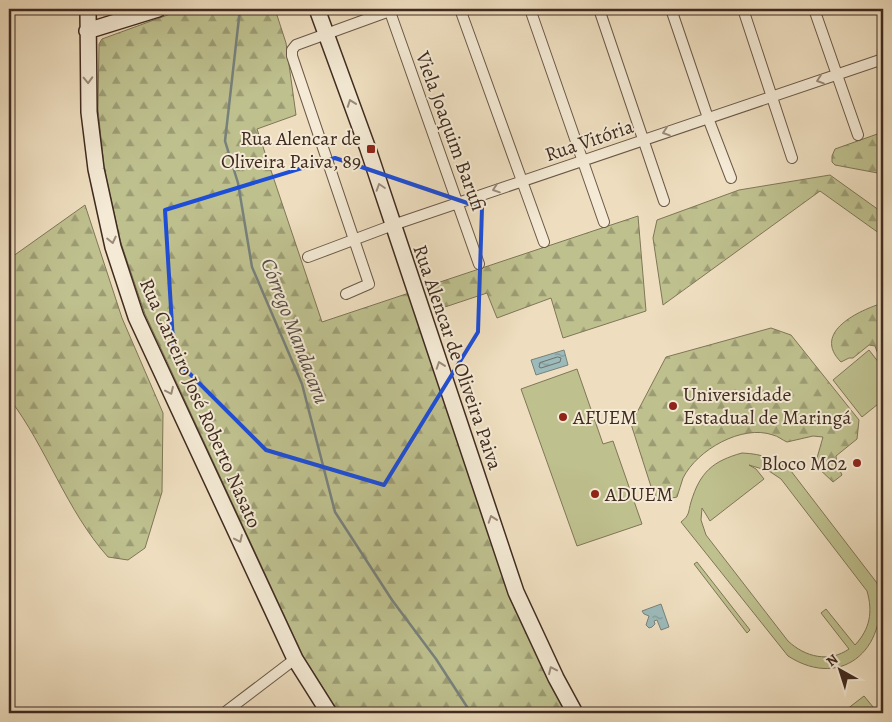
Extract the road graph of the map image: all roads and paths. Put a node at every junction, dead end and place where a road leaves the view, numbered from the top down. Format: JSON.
{"nodes":[{"id":1,"x":88,"y":9,"type":"edge"},
{"id":2,"x":158,"y":9,"type":"edge"},
{"id":3,"x":317,"y":9,"type":"edge"},
{"id":4,"x":391,"y":9,"type":"edge"},
{"id":5,"x":460,"y":9,"type":"edge"},
{"id":6,"x":530,"y":9,"type":"edge"},
{"id":7,"x":599,"y":9,"type":"edge"},
{"id":8,"x":671,"y":9,"type":"edge"},
{"id":9,"x":742,"y":9,"type":"edge"},
{"id":10,"x":814,"y":9,"type":"edge"},
{"id":11,"x":87,"y":31,"type":"junction"},
{"id":12,"x":325,"y":34,"type":"junction"},
{"id":13,"x":883,"y":59,"type":"edge"},
{"id":14,"x":837,"y":74,"type":"junction"},
{"id":15,"x":772,"y":96,"type":"junction"},
{"id":16,"x":708,"y":118,"type":"junction"},
{"id":17,"x":858,"y":135,"type":"dead end"},
{"id":18,"x":642,"y":140,"type":"junction"},
{"id":19,"x":792,"y":158,"type":"dead end"},
{"id":20,"x":582,"y":160,"type":"junction"},
{"id":21,"x":731,"y":178,"type":"dead end"},
{"id":22,"x":523,"y":180,"type":"junction"},
{"id":23,"x":664,"y":201,"type":"dead end"},
{"id":24,"x":458,"y":202,"type":"junction"},
{"id":25,"x":604,"y":222,"type":"dead end"},
{"id":26,"x":393,"y":225,"type":"junction"},
{"id":27,"x":355,"y":239,"type":"junction"},
{"id":28,"x":544,"y":242,"type":"dead end"},
{"id":29,"x":308,"y":257,"type":"dead end"},
{"id":30,"x":479,"y":264,"type":"dead end"},
{"id":31,"x":346,"y":294,"type":"dead end"},
{"id":32,"x":295,"y":659,"type":"junction"},
{"id":33,"x":224,"y":713,"type":"edge"},
{"id":34,"x":329,"y":713,"type":"edge"},
{"id":35,"x":575,"y":713,"type":"edge"}],
"edges":[{"from":1,"to":11,"type":"main road","name":"Rua Carteiro José Roberto Nasato"},
{"from":2,"to":11,"type":"main road"},
{"from":3,"to":12,"type":"main road","name":"Rua Alencar de Oliveira Paiva"},
{"from":4,"to":12,"type":"street"},
{"from":4,"to":24,"type":"street","name":"Viela Joaquim Barufi"},
{"from":5,"to":22,"type":"street"},
{"from":6,"to":20,"type":"street"},
{"from":7,"to":18,"type":"street"},
{"from":8,"to":16,"type":"street"},
{"from":9,"to":15,"type":"street"},
{"from":10,"to":14,"type":"street"},
{"from":11,"to":32,"type":"main road","name":"Rua Carteiro José Roberto Nasato","one_way":true},
{"from":26,"to":12,"type":"main road","name":"Rua Alencar de Oliveira Paiva","one_way":true},
{"from":12,"to":27,"type":"street"},
{"from":13,"to":14,"type":"street","name":"Rua Vitória"},
{"from":14,"to":15,"type":"street","name":"Rua Vitória","one_way":true},
{"from":14,"to":17,"type":"street"},
{"from":15,"to":16,"type":"street","name":"Rua Vitória"},
{"from":15,"to":19,"type":"street"},
{"from":16,"to":18,"type":"street","name":"Rua Vitória","one_way":true},
{"from":16,"to":21,"type":"street"},
{"from":18,"to":20,"type":"street","name":"Rua Vitória"},
{"from":18,"to":23,"type":"street"},
{"from":20,"to":22,"type":"street","name":"Rua Vitória"},
{"from":20,"to":25,"type":"street"},
{"from":22,"to":24,"type":"street","name":"Rua Vitória","one_way":true},
{"from":22,"to":28,"type":"street"},
{"from":24,"to":26,"type":"street","name":"Rua Vitória"},
{"from":24,"to":30,"type":"street","name":"Viela Joaquim Barufi"},
{"from":26,"to":27,"type":"street","name":"Rua Vitória"},
{"from":35,"to":26,"type":"main road","name":"Rua Alencar de Oliveira Paiva","one_way":true},
{"from":27,"to":29,"type":"street","name":"Rua Vitória"},
{"from":27,"to":31,"type":"street"},
{"from":32,"to":33,"type":"street"},
{"from":32,"to":34,"type":"main road","name":"Rua Carteiro José Roberto Nasato"}]}
